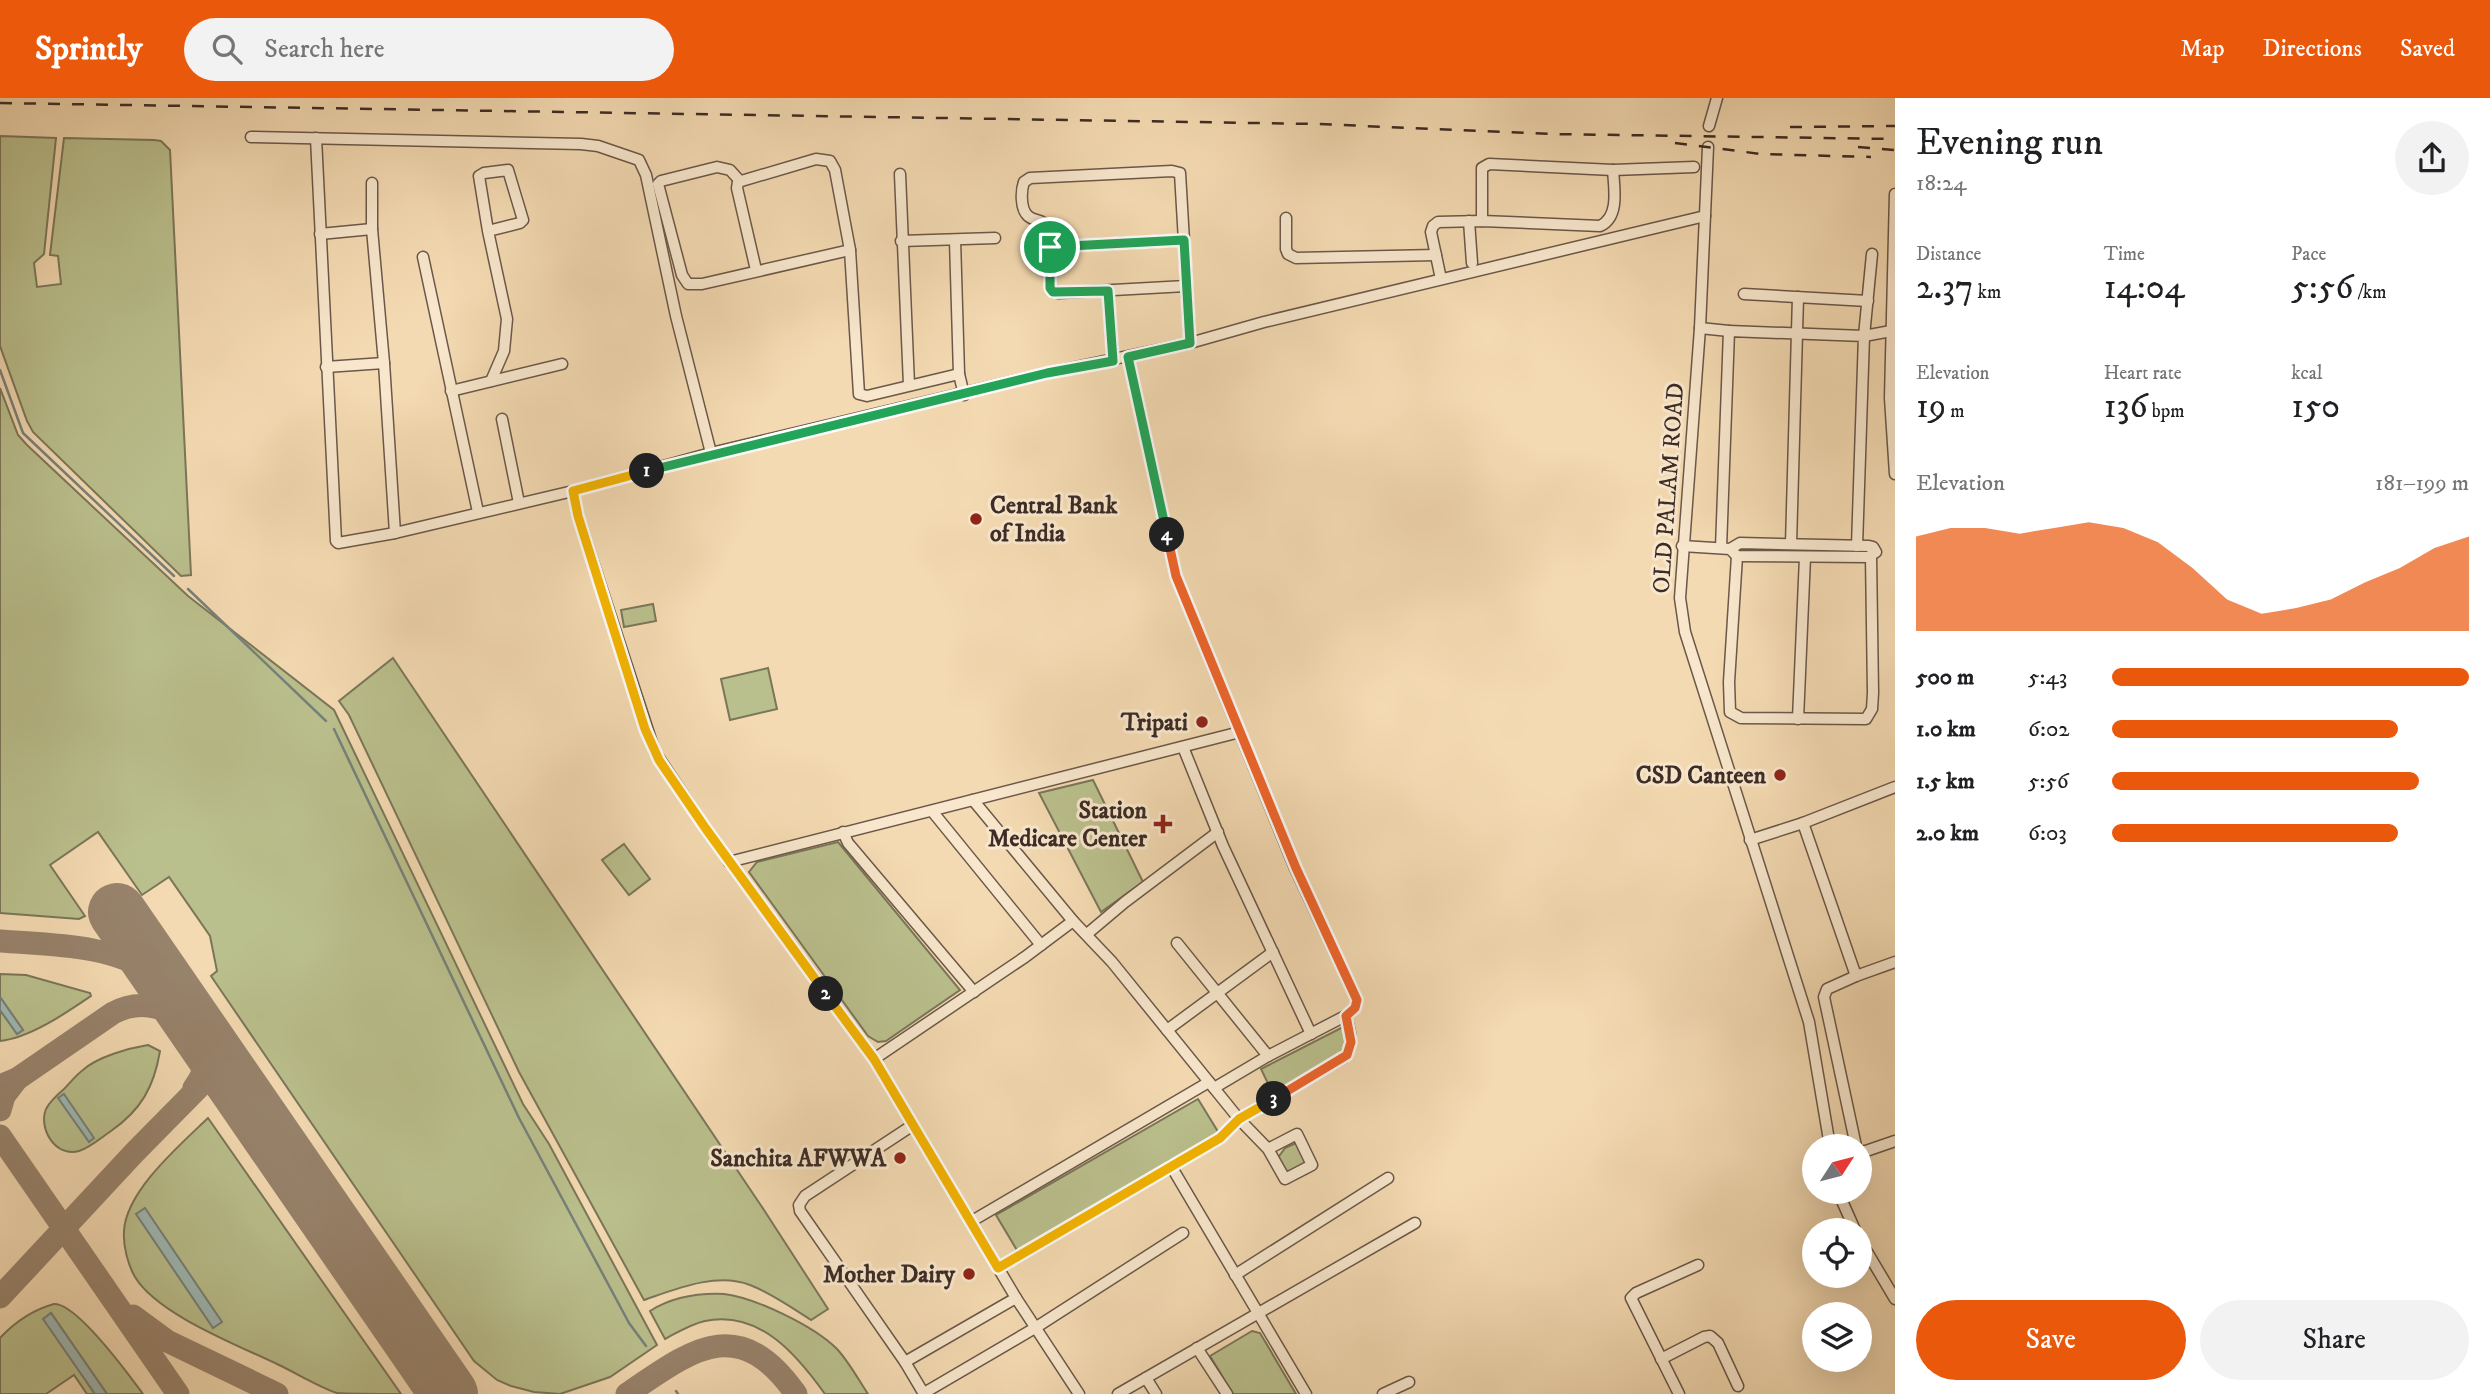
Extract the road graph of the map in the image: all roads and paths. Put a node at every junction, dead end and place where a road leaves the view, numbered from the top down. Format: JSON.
{"nodes":[{"id":1,"x":1704,"y":98,"type":"edge"},
{"id":2,"x":1717,"y":99,"type":"edge"},
{"id":3,"x":1709,"y":126,"type":"dead end"},
{"id":4,"x":251,"y":136,"type":"dead end"},
{"id":5,"x":316,"y":138,"type":"junction"},
{"id":6,"x":1708,"y":147,"type":"dead end"},
{"id":7,"x":1694,"y":167,"type":"dead end"},
{"id":8,"x":1613,"y":170,"type":"junction"},
{"id":9,"x":900,"y":174,"type":"dead end"},
{"id":10,"x":740,"y":181,"type":"junction"},
{"id":11,"x":372,"y":183,"type":"dead end"},
{"id":12,"x":1895,"y":194,"type":"edge"},
{"id":13,"x":1705,"y":216,"type":"junction"},
{"id":14,"x":1286,"y":218,"type":"dead end"},
{"id":15,"x":1469,"y":221,"type":"junction"},
{"id":16,"x":1482,"y":221,"type":"junction"},
{"id":17,"x":372,"y":229,"type":"junction"},
{"id":18,"x":488,"y":231,"type":"junction"},
{"id":19,"x":320,"y":234,"type":"junction"},
{"id":20,"x":995,"y":238,"type":"dead end"},
{"id":21,"x":955,"y":240,"type":"junction"},
{"id":22,"x":1184,"y":240,"type":"junction"},
{"id":23,"x":901,"y":241,"type":"junction"},
{"id":24,"x":1050,"y":247,"type":"junction"},
{"id":25,"x":850,"y":250,"type":"junction"},
{"id":26,"x":1872,"y":254,"type":"dead end"},
{"id":27,"x":1436,"y":255,"type":"junction"},
{"id":28,"x":423,"y":257,"type":"dead end"},
{"id":29,"x":1472,"y":263,"type":"dead end"},
{"id":30,"x":756,"y":270,"type":"junction"},
{"id":31,"x":1441,"y":279,"type":"junction"},
{"id":32,"x":1186,"y":286,"type":"junction"},
{"id":33,"x":1108,"y":291,"type":"junction"},
{"id":34,"x":1744,"y":294,"type":"dead end"},
{"id":35,"x":1798,"y":297,"type":"junction"},
{"id":36,"x":1868,"y":301,"type":"junction"},
{"id":37,"x":1700,"y":328,"type":"junction"},
{"id":38,"x":1729,"y":331,"type":"junction"},
{"id":39,"x":1891,"y":331,"type":"junction"},
{"id":40,"x":1796,"y":334,"type":"junction"},
{"id":41,"x":1864,"y":336,"type":"junction"},
{"id":42,"x":1190,"y":343,"type":"junction"},
{"id":43,"x":1128,"y":357,"type":"junction"},
{"id":44,"x":1113,"y":361,"type":"junction"},
{"id":45,"x":384,"y":363,"type":"junction"},
{"id":46,"x":562,"y":364,"type":"dead end"},
{"id":47,"x":326,"y":367,"type":"junction"},
{"id":48,"x":959,"y":374,"type":"junction"},
{"id":49,"x":491,"y":381,"type":"junction"},
{"id":50,"x":909,"y":385,"type":"junction"},
{"id":51,"x":451,"y":391,"type":"junction"},
{"id":52,"x":964,"y":394,"type":"junction"},
{"id":53,"x":502,"y":419,"type":"dead end"},
{"id":54,"x":711,"y":453,"type":"junction"},
{"id":55,"x":1895,"y":474,"type":"edge"},
{"id":56,"x":573,"y":491,"type":"junction"},
{"id":57,"x":519,"y":503,"type":"junction"},
{"id":58,"x":478,"y":512,"type":"junction"},
{"id":59,"x":395,"y":533,"type":"junction"},
{"id":60,"x":1791,"y":544,"type":"junction"},
{"id":61,"x":1682,"y":546,"type":"junction"},
{"id":62,"x":1857,"y":546,"type":"junction"},
{"id":63,"x":1729,"y":551,"type":"junction"},
{"id":64,"x":1871,"y":556,"type":"junction"},
{"id":65,"x":1805,"y":557,"type":"junction"},
{"id":66,"x":1798,"y":719,"type":"junction"},
{"id":67,"x":1240,"y":732,"type":"junction"},
{"id":68,"x":1183,"y":747,"type":"junction"},
{"id":69,"x":1895,"y":787,"type":"edge"},
{"id":70,"x":973,"y":800,"type":"junction"},
{"id":71,"x":932,"y":811,"type":"junction"},
{"id":72,"x":1803,"y":823,"type":"junction"},
{"id":73,"x":843,"y":832,"type":"junction"},
{"id":74,"x":1218,"y":832,"type":"junction"},
{"id":75,"x":1750,"y":840,"type":"junction"},
{"id":76,"x":729,"y":862,"type":"junction"},
{"id":77,"x":1073,"y":921,"type":"junction"},
{"id":78,"x":1087,"y":934,"type":"junction"},
{"id":79,"x":1177,"y":943,"type":"dead end"},
{"id":80,"x":1041,"y":945,"type":"junction"},
{"id":81,"x":1273,"y":952,"type":"junction"},
{"id":82,"x":1895,"y":962,"type":"edge"},
{"id":83,"x":1856,"y":976,"type":"junction"},
{"id":84,"x":974,"y":992,"type":"junction"},
{"id":85,"x":1216,"y":992,"type":"junction"},
{"id":86,"x":1346,"y":1016,"type":"junction"},
{"id":87,"x":1167,"y":1030,"type":"junction"},
{"id":88,"x":1311,"y":1034,"type":"junction"},
{"id":89,"x":1268,"y":1056,"type":"junction"},
{"id":90,"x":874,"y":1059,"type":"junction"},
{"id":91,"x":1211,"y":1085,"type":"junction"},
{"id":92,"x":1239,"y":1119,"type":"junction"},
{"id":93,"x":914,"y":1125,"type":"junction"},
{"id":94,"x":1828,"y":1134,"type":"edge"},
{"id":95,"x":1853,"y":1134,"type":"edge"},
{"id":96,"x":1895,"y":1141,"type":"edge"},
{"id":97,"x":1268,"y":1149,"type":"dead end"},
{"id":98,"x":1872,"y":1149,"type":"edge"},
{"id":99,"x":1171,"y":1166,"type":"junction"},
{"id":100,"x":1388,"y":1178,"type":"dead end"},
{"id":101,"x":972,"y":1221,"type":"junction"},
{"id":102,"x":1415,"y":1223,"type":"dead end"},
{"id":103,"x":1183,"y":1233,"type":"dead end"},
{"id":104,"x":1872,"y":1260,"type":"edge"},
{"id":105,"x":1698,"y":1265,"type":"dead end"},
{"id":106,"x":998,"y":1268,"type":"junction"},
{"id":107,"x":1235,"y":1275,"type":"junction"},
{"id":108,"x":1016,"y":1298,"type":"junction"},
{"id":109,"x":1895,"y":1299,"type":"edge"},
{"id":110,"x":1258,"y":1315,"type":"junction"},
{"id":111,"x":1035,"y":1328,"type":"junction"},
{"id":112,"x":1197,"y":1348,"type":"junction"},
{"id":113,"x":1661,"y":1359,"type":"junction"},
{"id":114,"x":905,"y":1362,"type":"junction"},
{"id":115,"x":1146,"y":1378,"type":"junction"},
{"id":116,"x":1409,"y":1382,"type":"dead end"},
{"id":117,"x":1738,"y":1386,"type":"dead end"},
{"id":118,"x":924,"y":1394,"type":"edge"},
{"id":119,"x":1079,"y":1394,"type":"edge"},
{"id":120,"x":1118,"y":1394,"type":"edge"},
{"id":121,"x":1156,"y":1394,"type":"edge"},
{"id":122,"x":1227,"y":1394,"type":"edge"},
{"id":123,"x":1306,"y":1394,"type":"edge"},
{"id":124,"x":1383,"y":1394,"type":"edge"},
{"id":125,"x":1679,"y":1394,"type":"edge"}],
"edges":[{"from":1,"to":2,"type":"street"},
{"from":2,"to":3,"type":"street"},
{"from":4,"to":5,"type":"street"},
{"from":5,"to":19,"type":"street"},
{"from":5,"to":54,"type":"street"},
{"from":6,"to":13,"type":"street","name":"OLD PALAM ROAD"},
{"from":7,"to":8,"type":"street"},
{"from":8,"to":16,"type":"street"},
{"from":8,"to":16,"type":"street"},
{"from":9,"to":23,"type":"street"},
{"from":10,"to":25,"type":"street"},
{"from":10,"to":30,"type":"street"},
{"from":10,"to":30,"type":"street"},
{"from":11,"to":17,"type":"street"},
{"from":12,"to":39,"type":"street"},
{"from":13,"to":31,"type":"street"},
{"from":13,"to":37,"type":"street","name":"OLD PALAM ROAD"},
{"from":14,"to":27,"type":"street"},
{"from":15,"to":16,"type":"street"},
{"from":15,"to":27,"type":"street"},
{"from":15,"to":29,"type":"street"},
{"from":17,"to":19,"type":"street"},
{"from":17,"to":45,"type":"street"},
{"from":18,"to":18,"type":"street"},
{"from":18,"to":49,"type":"street"},
{"from":19,"to":47,"type":"street"},
{"from":20,"to":21,"type":"street"},
{"from":21,"to":23,"type":"street"},
{"from":21,"to":48,"type":"street"},
{"from":22,"to":24,"type":"street"},
{"from":22,"to":24,"type":"street"},
{"from":22,"to":32,"type":"street"},
{"from":23,"to":50,"type":"street"},
{"from":24,"to":33,"type":"street"},
{"from":25,"to":30,"type":"street"},
{"from":25,"to":50,"type":"street"},
{"from":26,"to":36,"type":"street"},
{"from":27,"to":31,"type":"street"},
{"from":28,"to":51,"type":"street"},
{"from":31,"to":42,"type":"street"},
{"from":32,"to":33,"type":"street"},
{"from":32,"to":42,"type":"street"},
{"from":33,"to":44,"type":"street"},
{"from":34,"to":35,"type":"street"},
{"from":35,"to":36,"type":"street"},
{"from":35,"to":40,"type":"street"},
{"from":36,"to":41,"type":"street"},
{"from":37,"to":38,"type":"street"},
{"from":37,"to":61,"type":"street","name":"OLD PALAM ROAD"},
{"from":38,"to":40,"type":"street"},
{"from":38,"to":63,"type":"street"},
{"from":39,"to":41,"type":"street"},
{"from":39,"to":55,"type":"street"},
{"from":40,"to":41,"type":"street"},
{"from":40,"to":60,"type":"street"},
{"from":41,"to":62,"type":"street"},
{"from":42,"to":43,"type":"street"},
{"from":43,"to":44,"type":"street"},
{"from":43,"to":67,"type":"street"},
{"from":44,"to":52,"type":"street"},
{"from":45,"to":47,"type":"street"},
{"from":45,"to":59,"type":"street"},
{"from":46,"to":49,"type":"street"},
{"from":47,"to":59,"type":"street"},
{"from":48,"to":50,"type":"street"},
{"from":48,"to":52,"type":"street"},
{"from":49,"to":51,"type":"street"},
{"from":51,"to":58,"type":"street"},
{"from":52,"to":54,"type":"street"},
{"from":53,"to":57,"type":"street"},
{"from":54,"to":56,"type":"street"},
{"from":56,"to":57,"type":"street"},
{"from":56,"to":76,"type":"street"},
{"from":57,"to":58,"type":"street"},
{"from":58,"to":59,"type":"street"},
{"from":60,"to":62,"type":"street"},
{"from":60,"to":63,"type":"street"},
{"from":61,"to":63,"type":"street"},
{"from":61,"to":75,"type":"street","name":"OLD PALAM ROAD"},
{"from":62,"to":64,"type":"street"},
{"from":63,"to":65,"type":"street"},
{"from":63,"to":66,"type":"street"},
{"from":64,"to":65,"type":"street"},
{"from":64,"to":66,"type":"street"},
{"from":65,"to":66,"type":"street"},
{"from":67,"to":68,"type":"street"},
{"from":67,"to":86,"type":"street"},
{"from":68,"to":70,"type":"street"},
{"from":68,"to":74,"type":"street"},
{"from":69,"to":72,"type":"street"},
{"from":70,"to":71,"type":"street"},
{"from":70,"to":77,"type":"street"},
{"from":71,"to":73,"type":"street"},
{"from":71,"to":80,"type":"street"},
{"from":72,"to":75,"type":"street"},
{"from":72,"to":83,"type":"street"},
{"from":73,"to":76,"type":"street"},
{"from":73,"to":84,"type":"street"},
{"from":74,"to":78,"type":"street"},
{"from":74,"to":81,"type":"street"},
{"from":75,"to":94,"type":"street","name":"OLD PALAM ROAD"},
{"from":76,"to":90,"type":"street"},
{"from":77,"to":78,"type":"street"},
{"from":77,"to":80,"type":"street"},
{"from":78,"to":87,"type":"street"},
{"from":79,"to":85,"type":"street"},
{"from":80,"to":84,"type":"street"},
{"from":81,"to":85,"type":"street"},
{"from":81,"to":88,"type":"street"},
{"from":82,"to":83,"type":"street"},
{"from":83,"to":95,"type":"street"},
{"from":84,"to":90,"type":"street"},
{"from":85,"to":87,"type":"street"},
{"from":85,"to":89,"type":"street"},
{"from":86,"to":88,"type":"street"},
{"from":86,"to":92,"type":"street"},
{"from":87,"to":91,"type":"street"},
{"from":88,"to":89,"type":"street"},
{"from":89,"to":91,"type":"street"},
{"from":90,"to":93,"type":"street"},
{"from":91,"to":92,"type":"street"},
{"from":91,"to":101,"type":"street"},
{"from":92,"to":97,"type":"street"},
{"from":92,"to":99,"type":"street"},
{"from":93,"to":101,"type":"street"},
{"from":93,"to":114,"type":"street"},
{"from":96,"to":98,"type":"street"},
{"from":99,"to":106,"type":"street"},
{"from":99,"to":107,"type":"street"},
{"from":100,"to":107,"type":"street"},
{"from":101,"to":106,"type":"street"},
{"from":102,"to":110,"type":"street"},
{"from":103,"to":111,"type":"street"},
{"from":104,"to":109,"type":"street"},
{"from":105,"to":113,"type":"street"},
{"from":106,"to":108,"type":"street"},
{"from":107,"to":110,"type":"street"},
{"from":108,"to":111,"type":"street"},
{"from":108,"to":114,"type":"street"},
{"from":110,"to":112,"type":"street"},
{"from":110,"to":123,"type":"street"},
{"from":111,"to":118,"type":"street"},
{"from":111,"to":119,"type":"street"},
{"from":112,"to":115,"type":"street"},
{"from":112,"to":122,"type":"street"},
{"from":113,"to":117,"type":"street"},
{"from":113,"to":125,"type":"street"},
{"from":114,"to":118,"type":"street"},
{"from":115,"to":120,"type":"street"},
{"from":115,"to":121,"type":"street"},
{"from":116,"to":124,"type":"street"}]}
